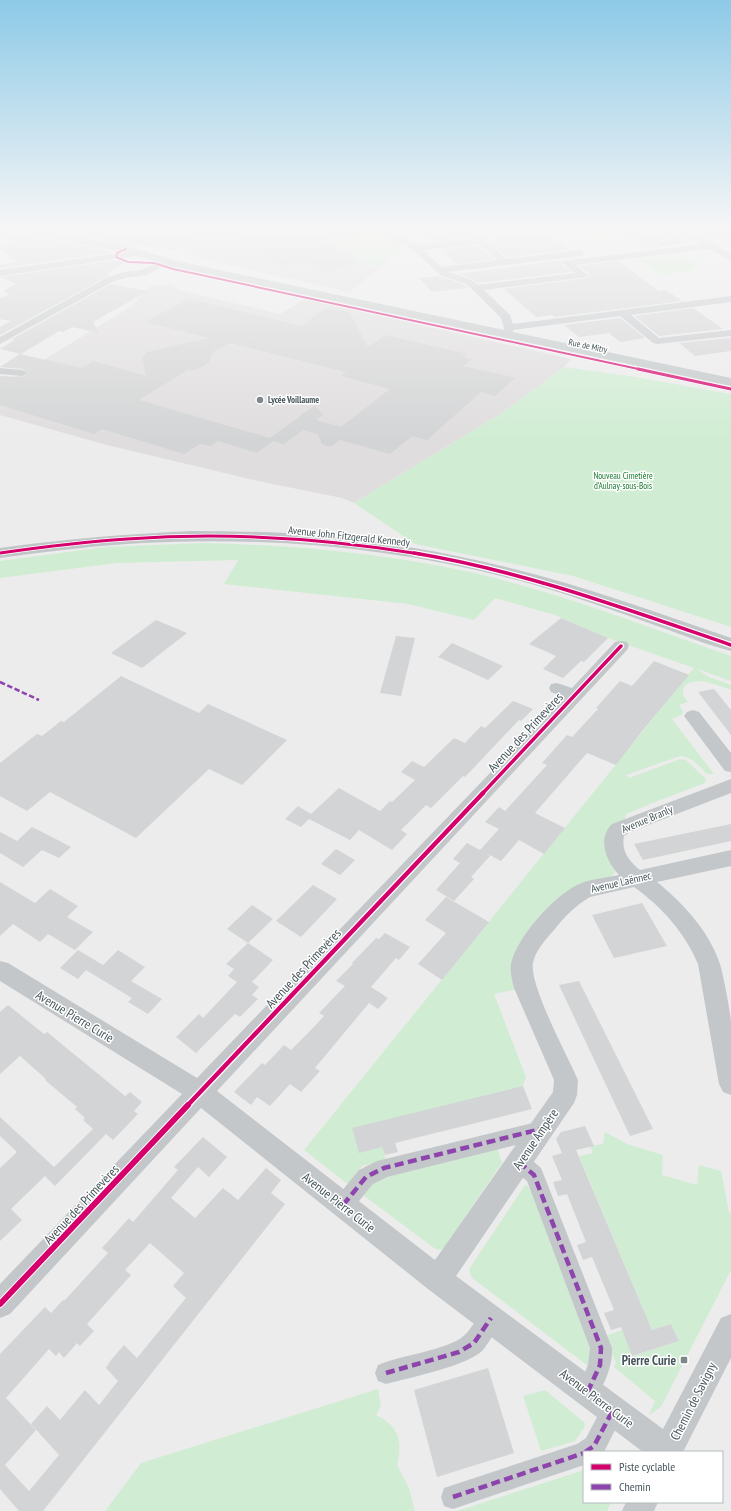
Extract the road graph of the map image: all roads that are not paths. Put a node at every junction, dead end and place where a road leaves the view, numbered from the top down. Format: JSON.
{"nodes":[{"id":1,"x":76,"y":299,"type":"edge"},
{"id":2,"x":343,"y":299,"type":"edge"},
{"id":3,"x":487,"y":299,"type":"edge"},
{"id":4,"x":731,"y":299,"type":"edge"},
{"id":5,"x":622,"y":313,"type":"junction"},
{"id":6,"x":508,"y":332,"type":"junction"},
{"id":7,"x":731,"y":333,"type":"edge"},
{"id":8,"x":0,"y":341,"type":"edge"},
{"id":9,"x":0,"y":371,"type":"edge"},
{"id":10,"x":22,"y":373,"type":"dead end"},
{"id":11,"x":731,"y":376,"type":"edge"},
{"id":12,"x":731,"y":382,"type":"edge"},
{"id":13,"x":0,"y":553,"type":"edge"},
{"id":14,"x":621,"y":646,"type":"dead end"},
{"id":15,"x":731,"y":646,"type":"edge"},
{"id":16,"x":693,"y":716,"type":"dead end"},
{"id":17,"x":731,"y":766,"type":"edge"},
{"id":18,"x":731,"y":786,"type":"edge"},
{"id":19,"x":731,"y":858,"type":"edge"},
{"id":20,"x":637,"y":878,"type":"junction"},
{"id":21,"x":0,"y":970,"type":"edge"},
{"id":22,"x":525,"y":988,"type":"joint"},
{"id":23,"x":731,"y":1084,"type":"edge"},
{"id":24,"x":199,"y":1092,"type":"junction"},
{"id":25,"x":541,"y":1129,"type":"junction"},
{"id":26,"x":519,"y":1162,"type":"junction"},
{"id":27,"x":343,"y":1205,"type":"junction"},
{"id":28,"x":438,"y":1279,"type":"junction"},
{"id":29,"x":0,"y":1304,"type":"edge"},
{"id":30,"x":491,"y":1318,"type":"junction"},
{"id":31,"x":731,"y":1328,"type":"edge"},
{"id":32,"x":386,"y":1373,"type":"dead end"},
{"id":33,"x":588,"y":1392,"type":"junction"},
{"id":34,"x":613,"y":1410,"type":"junction"},
{"id":35,"x":586,"y":1451,"type":"edge"},
{"id":36,"x":666,"y":1451,"type":"edge"},
{"id":37,"x":668,"y":1451,"type":"edge"},
{"id":38,"x":583,"y":1453,"type":"edge"},
{"id":39,"x":453,"y":1497,"type":"dead end"}],
"edges":[{"from":1,"to":8,"type":"street"},
{"from":2,"to":6,"type":"main road","name":"Rue de Mitry"},
{"from":3,"to":6,"type":"street"},
{"from":4,"to":5,"type":"street"},
{"from":5,"to":6,"type":"street"},
{"from":5,"to":7,"type":"street"},
{"from":6,"to":11,"type":"main road","name":"Rue de Mitry"},
{"from":6,"to":12,"type":"main road","name":"Rue de Mitry"},
{"from":9,"to":10,"type":"street"},
{"from":13,"to":15,"type":"main road","name":"Avenue John Fitzgerald Kennedy"},
{"from":14,"to":24,"type":"street","name":"Avenue des Primevères"},
{"from":16,"to":17,"type":"street"},
{"from":18,"to":20,"type":"street","name":"Avenue Branly"},
{"from":19,"to":20,"type":"street","name":"Avenue Laënnec"},
{"from":20,"to":22,"type":"street","name":"Avenue Laënnec"},
{"from":20,"to":23,"type":"street","name":"Avenue Branly"},
{"from":21,"to":24,"type":"street","name":"Avenue Pierre Curie"},
{"from":22,"to":25,"type":"street","name":"Avenue Ampère"},
{"from":24,"to":27,"type":"street","name":"Avenue Pierre Curie"},
{"from":24,"to":29,"type":"street","name":"Avenue des Primevères"},
{"from":25,"to":26,"type":"street","name":"Avenue Ampère"},
{"from":25,"to":27,"type":"street"},
{"from":26,"to":28,"type":"street","name":"Avenue Ampère"},
{"from":26,"to":33,"type":"street"},
{"from":27,"to":28,"type":"street","name":"Avenue Pierre Curie"},
{"from":28,"to":30,"type":"street","name":"Avenue Pierre Curie"},
{"from":30,"to":32,"type":"street"},
{"from":30,"to":33,"type":"street","name":"Avenue Pierre Curie"},
{"from":31,"to":37,"type":"street","name":"Chemin de Savigny"},
{"from":33,"to":34,"type":"street","name":"Avenue Pierre Curie"},
{"from":34,"to":35,"type":"street"},
{"from":34,"to":36,"type":"street","name":"Avenue Pierre Curie"},
{"from":38,"to":39,"type":"street"}]}
